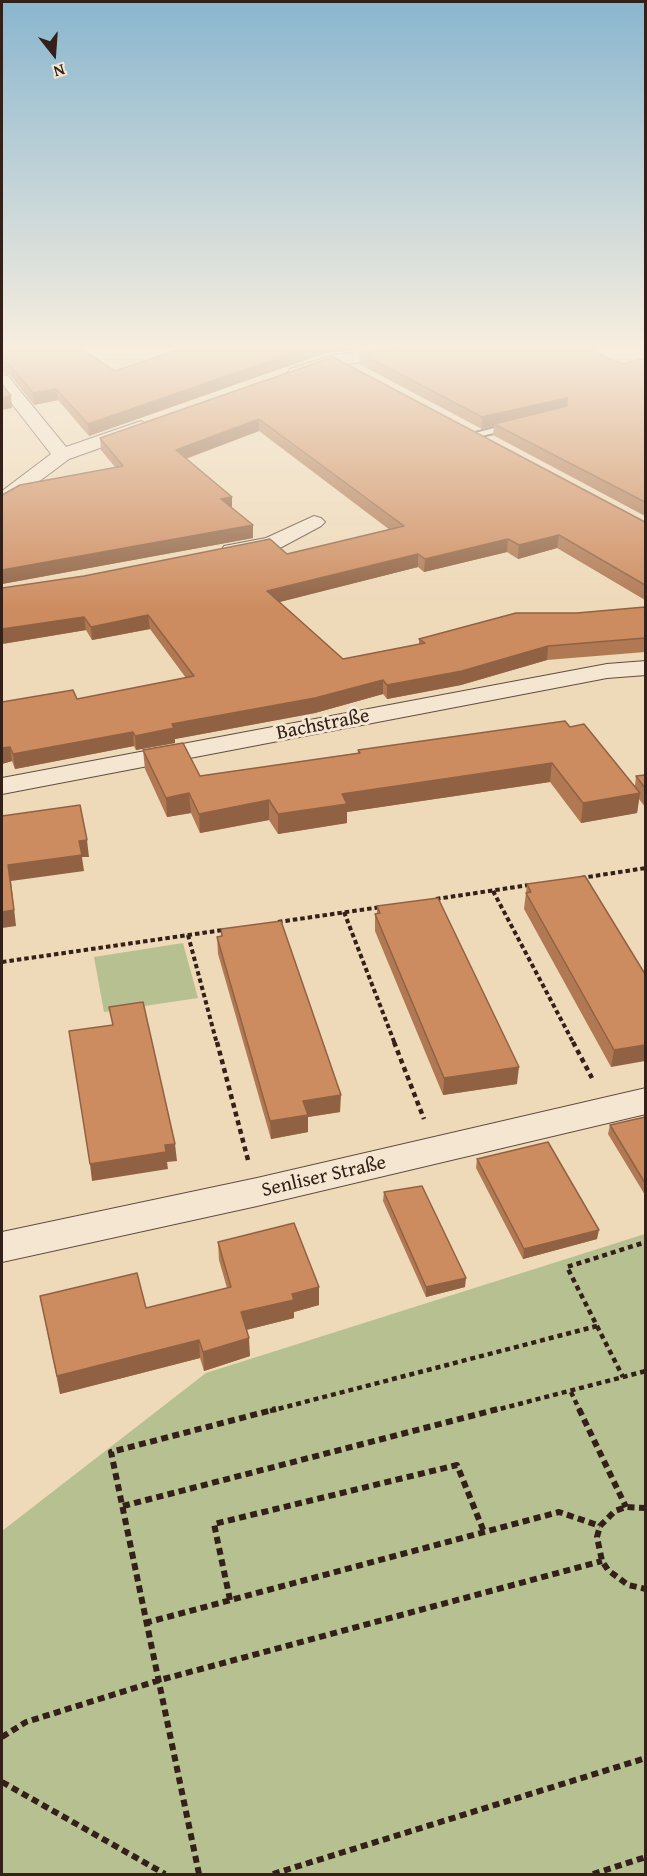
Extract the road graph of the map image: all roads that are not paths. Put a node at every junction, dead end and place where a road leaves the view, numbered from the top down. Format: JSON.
{"nodes":[{"id":1,"x":46,"y":435,"type":"edge"},
{"id":2,"x":120,"y":435,"type":"edge"},
{"id":3,"x":473,"y":435,"type":"edge"},
{"id":4,"x":493,"y":446,"type":"edge"},
{"id":5,"x":62,"y":454,"type":"junction"},
{"id":6,"x":2,"y":500,"type":"edge"},
{"id":7,"x":314,"y":522,"type":"dead end"},
{"id":8,"x":213,"y":554,"type":"edge"},
{"id":9,"x":645,"y":668,"type":"edge"},
{"id":10,"x":2,"y":786,"type":"edge"},
{"id":11,"x":645,"y":1101,"type":"edge"},
{"id":12,"x":2,"y":1247,"type":"edge"}],
"edges":[{"from":1,"to":5,"type":"street"},
{"from":2,"to":5,"type":"street"},
{"from":3,"to":4,"type":"street"},
{"from":5,"to":6,"type":"street"},
{"from":7,"to":8,"type":"street"},
{"from":9,"to":10,"type":"street","name":"Bachstraße"},
{"from":11,"to":12,"type":"street","name":"Senliser Straße"}]}
